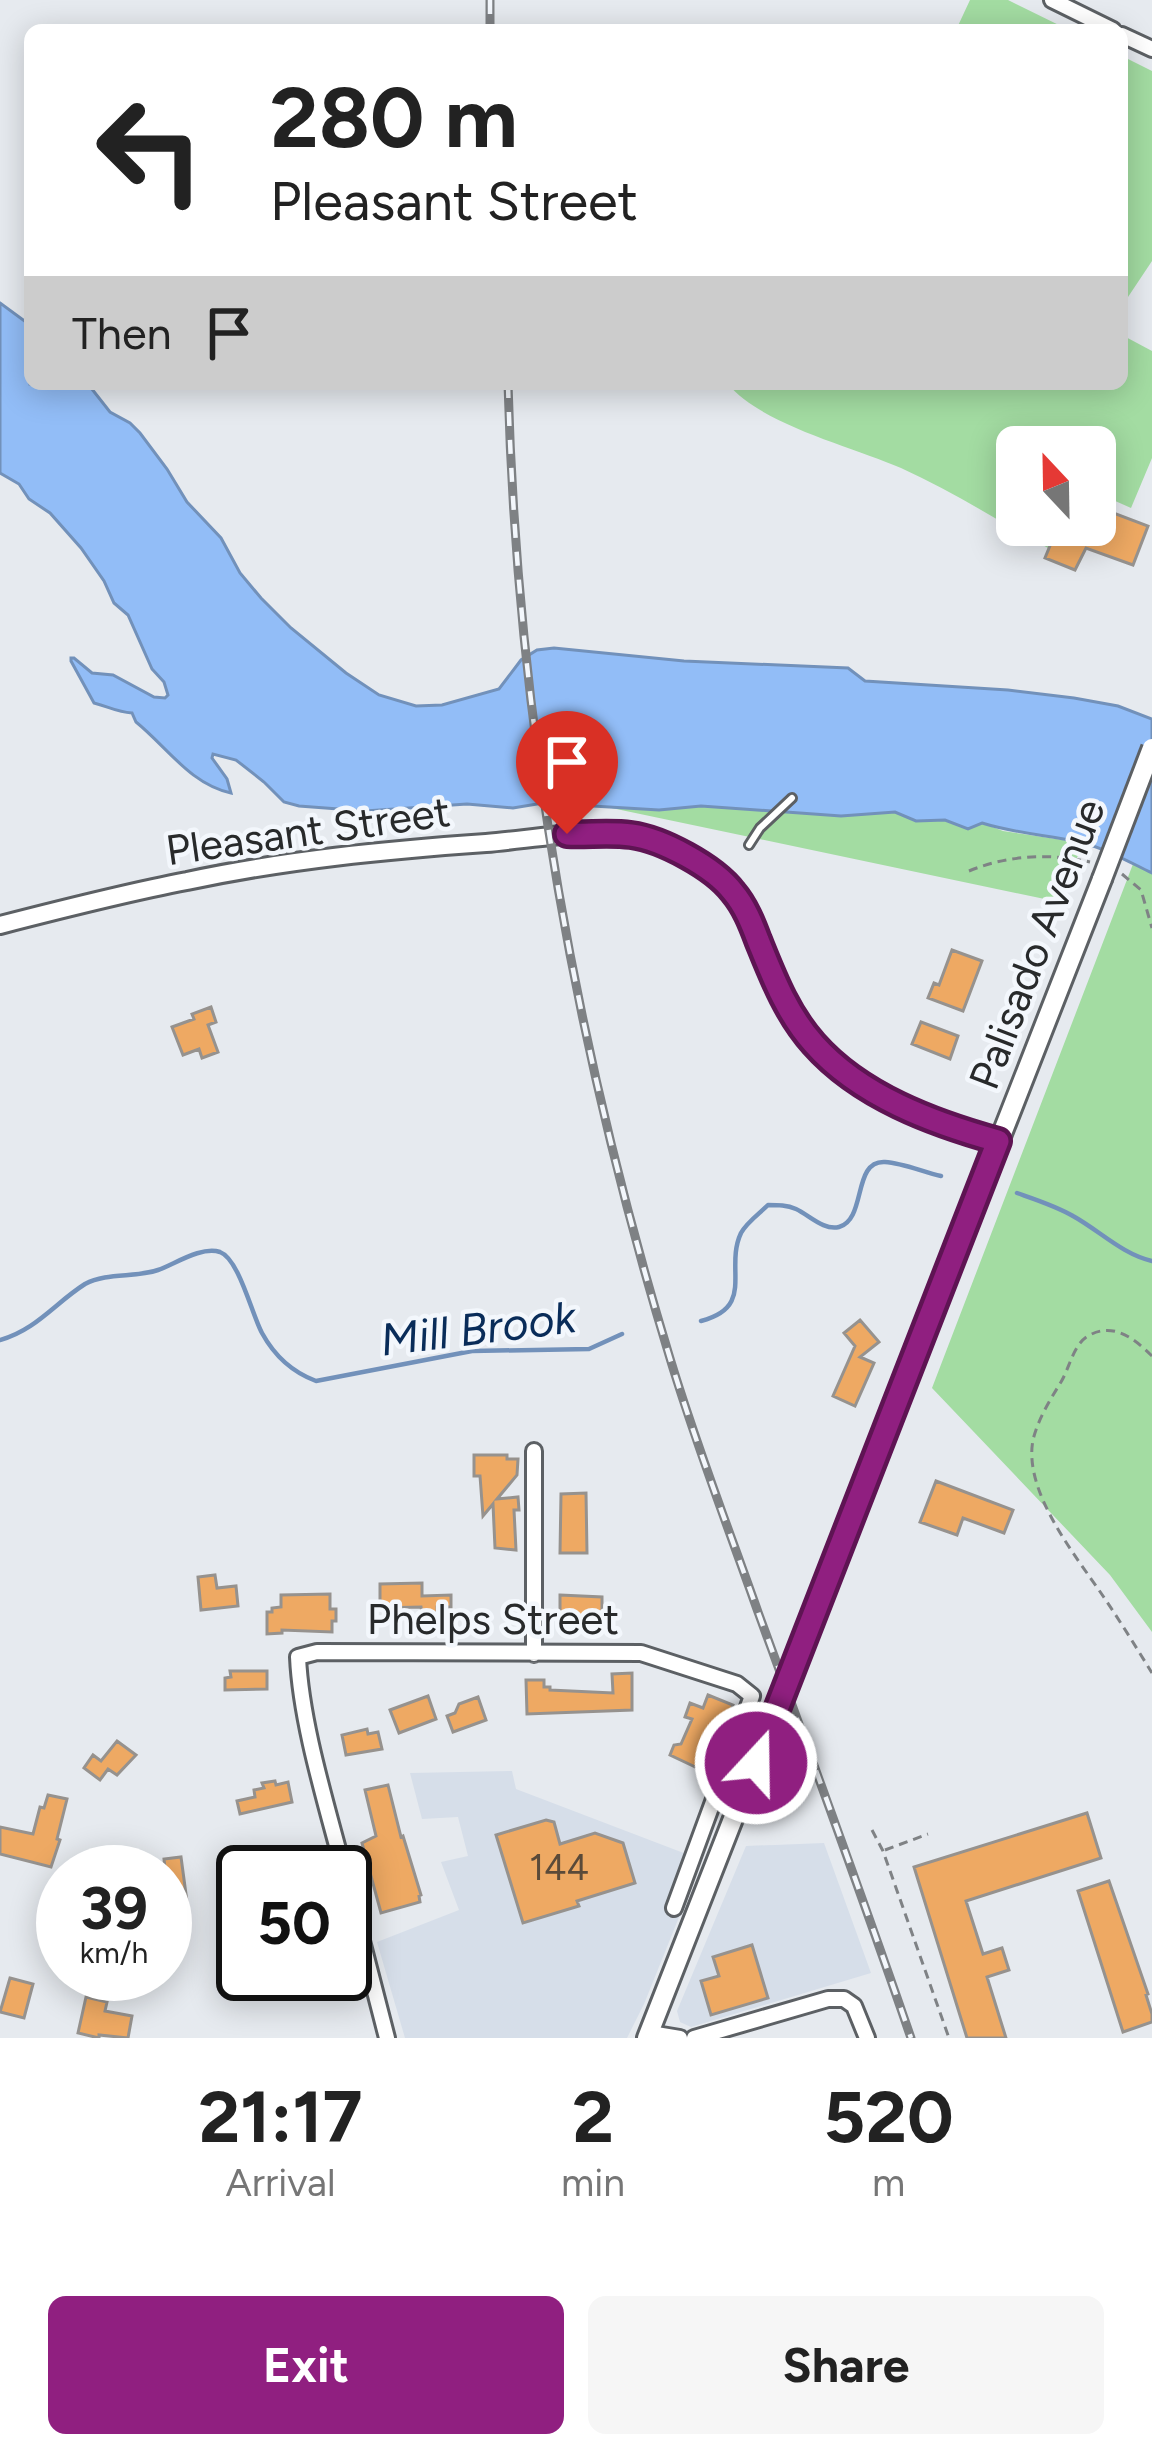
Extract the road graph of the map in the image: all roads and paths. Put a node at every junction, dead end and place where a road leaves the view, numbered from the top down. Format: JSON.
{"nodes":[{"id":1,"x":1052,"y":0,"type":"edge"},
{"id":2,"x":1101,"y":24,"type":"edge"},
{"id":3,"x":1152,"y":748,"type":"edge"},
{"id":4,"x":793,"y":798,"type":"dead end"},
{"id":5,"x":748,"y":845,"type":"dead end"},
{"id":6,"x":969,"y":871,"type":"dead end"},
{"id":7,"x":0,"y":925,"type":"edge"},
{"id":8,"x":1152,"y":928,"type":"edge"},
{"id":9,"x":998,"y":1141,"type":"junction"},
{"id":10,"x":1152,"y":1356,"type":"edge"},
{"id":11,"x":534,"y":1451,"type":"dead end"},
{"id":12,"x":534,"y":1654,"type":"junction"},
{"id":13,"x":1152,"y":1673,"type":"edge"},
{"id":14,"x":872,"y":1830,"type":"dead end"},
{"id":15,"x":928,"y":1834,"type":"dead end"},
{"id":16,"x":338,"y":1845,"type":"edge"},
{"id":17,"x":883,"y":1851,"type":"junction"},
{"id":18,"x":674,"y":1908,"type":"dead end"},
{"id":19,"x":372,"y":1979,"type":"edge"},
{"id":20,"x":649,"y":2035,"type":"edge"},
{"id":21,"x":387,"y":2038,"type":"edge"},
{"id":22,"x":680,"y":2038,"type":"edge"},
{"id":23,"x":694,"y":2038,"type":"edge"},
{"id":24,"x":866,"y":2038,"type":"edge"},
{"id":25,"x":949,"y":2038,"type":"edge"}],
"edges":[{"from":1,"to":2,"type":"street"},
{"from":3,"to":9,"type":"main road","name":"Palisado Avenue","bridge":true},
{"from":4,"to":5,"type":"lane"},
{"from":6,"to":8,"type":"path"},
{"from":7,"to":9,"type":"street","name":"Pleasant Street"},
{"from":9,"to":20,"type":"main road","name":"Palisado Avenue"},
{"from":10,"to":13,"type":"path"},
{"from":11,"to":12,"type":"street"},
{"from":12,"to":16,"type":"street","name":"Phelps Street"},
{"from":12,"to":18,"type":"street","name":"Phelps Street"},
{"from":14,"to":17,"type":"path"},
{"from":15,"to":17,"type":"path"},
{"from":17,"to":25,"type":"path"},
{"from":19,"to":21,"type":"street"},
{"from":20,"to":22,"type":"street"},
{"from":23,"to":24,"type":"street"}]}
